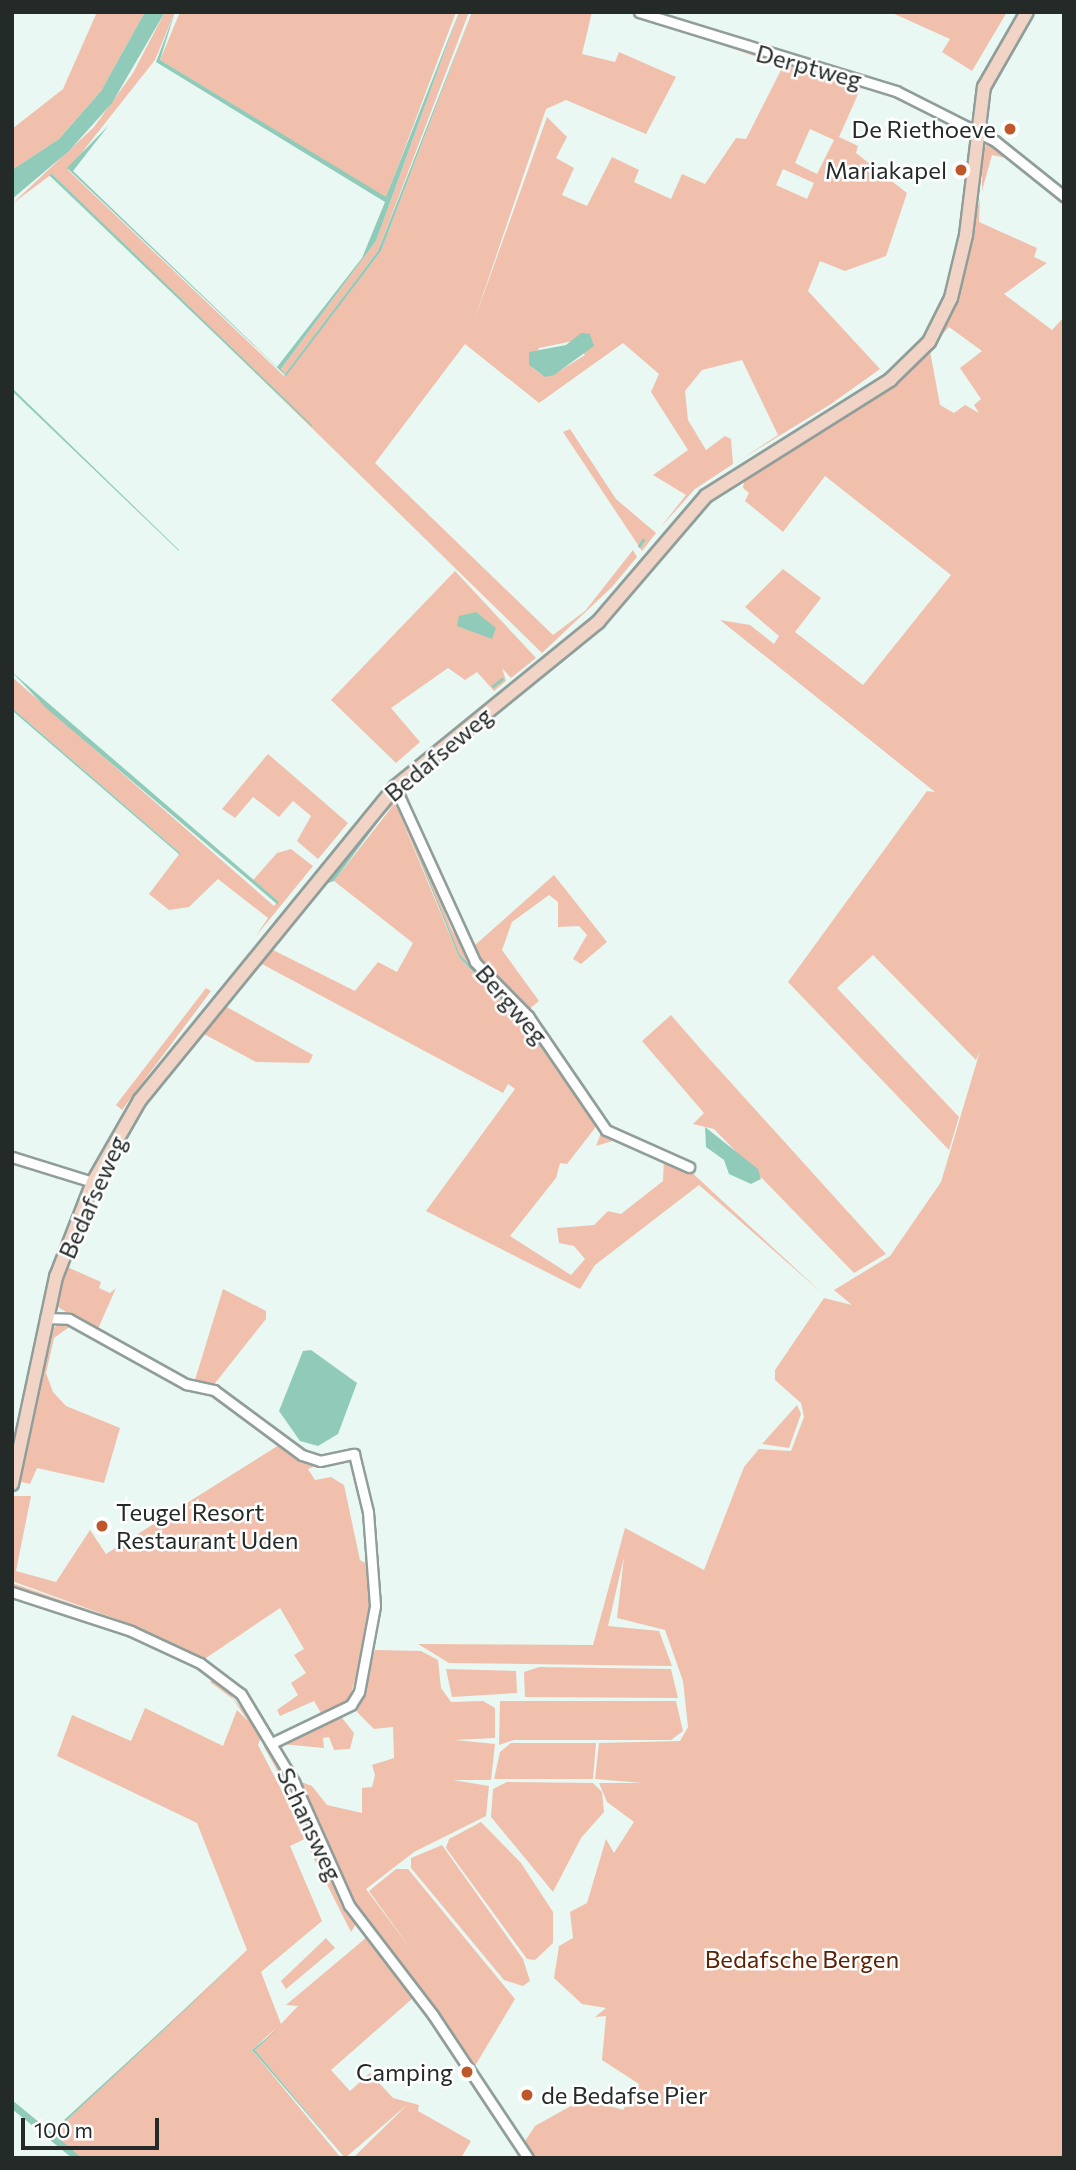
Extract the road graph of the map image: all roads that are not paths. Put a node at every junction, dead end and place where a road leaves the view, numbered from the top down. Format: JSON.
{"nodes":[{"id":1,"x":639,"y":12,"type":"edge"},
{"id":2,"x":1027,"y":12,"type":"edge"},
{"id":3,"x":975,"y":129,"type":"junction"},
{"id":4,"x":1064,"y":196,"type":"edge"},
{"id":5,"x":395,"y":787,"type":"junction"},
{"id":6,"x":12,"y":1157,"type":"edge"},
{"id":7,"x":689,"y":1167,"type":"dead end"},
{"id":8,"x":93,"y":1182,"type":"junction"},
{"id":9,"x":45,"y":1318,"type":"junction"},
{"id":10,"x":12,"y":1484,"type":"edge"},
{"id":11,"x":12,"y":1592,"type":"edge"},
{"id":12,"x":272,"y":1743,"type":"junction"},
{"id":13,"x":528,"y":2158,"type":"edge"}],
"edges":[{"from":1,"to":3,"type":"street","name":"Derptweg"},
{"from":2,"to":3,"type":"street","name":"Bedafseweg"},
{"from":3,"to":4,"type":"street","name":"Derptweg"},
{"from":3,"to":5,"type":"street","name":"Bedafseweg"},
{"from":5,"to":7,"type":"street","name":"Bergweg"},
{"from":5,"to":8,"type":"street","name":"Bedafseweg"},
{"from":6,"to":8,"type":"street"},
{"from":8,"to":9,"type":"street","name":"Bedafseweg"},
{"from":9,"to":10,"type":"street","name":"Bedafseweg"},
{"from":9,"to":12,"type":"street"},
{"from":11,"to":12,"type":"street","name":"Schansweg"},
{"from":12,"to":13,"type":"street","name":"Schansweg"}]}
